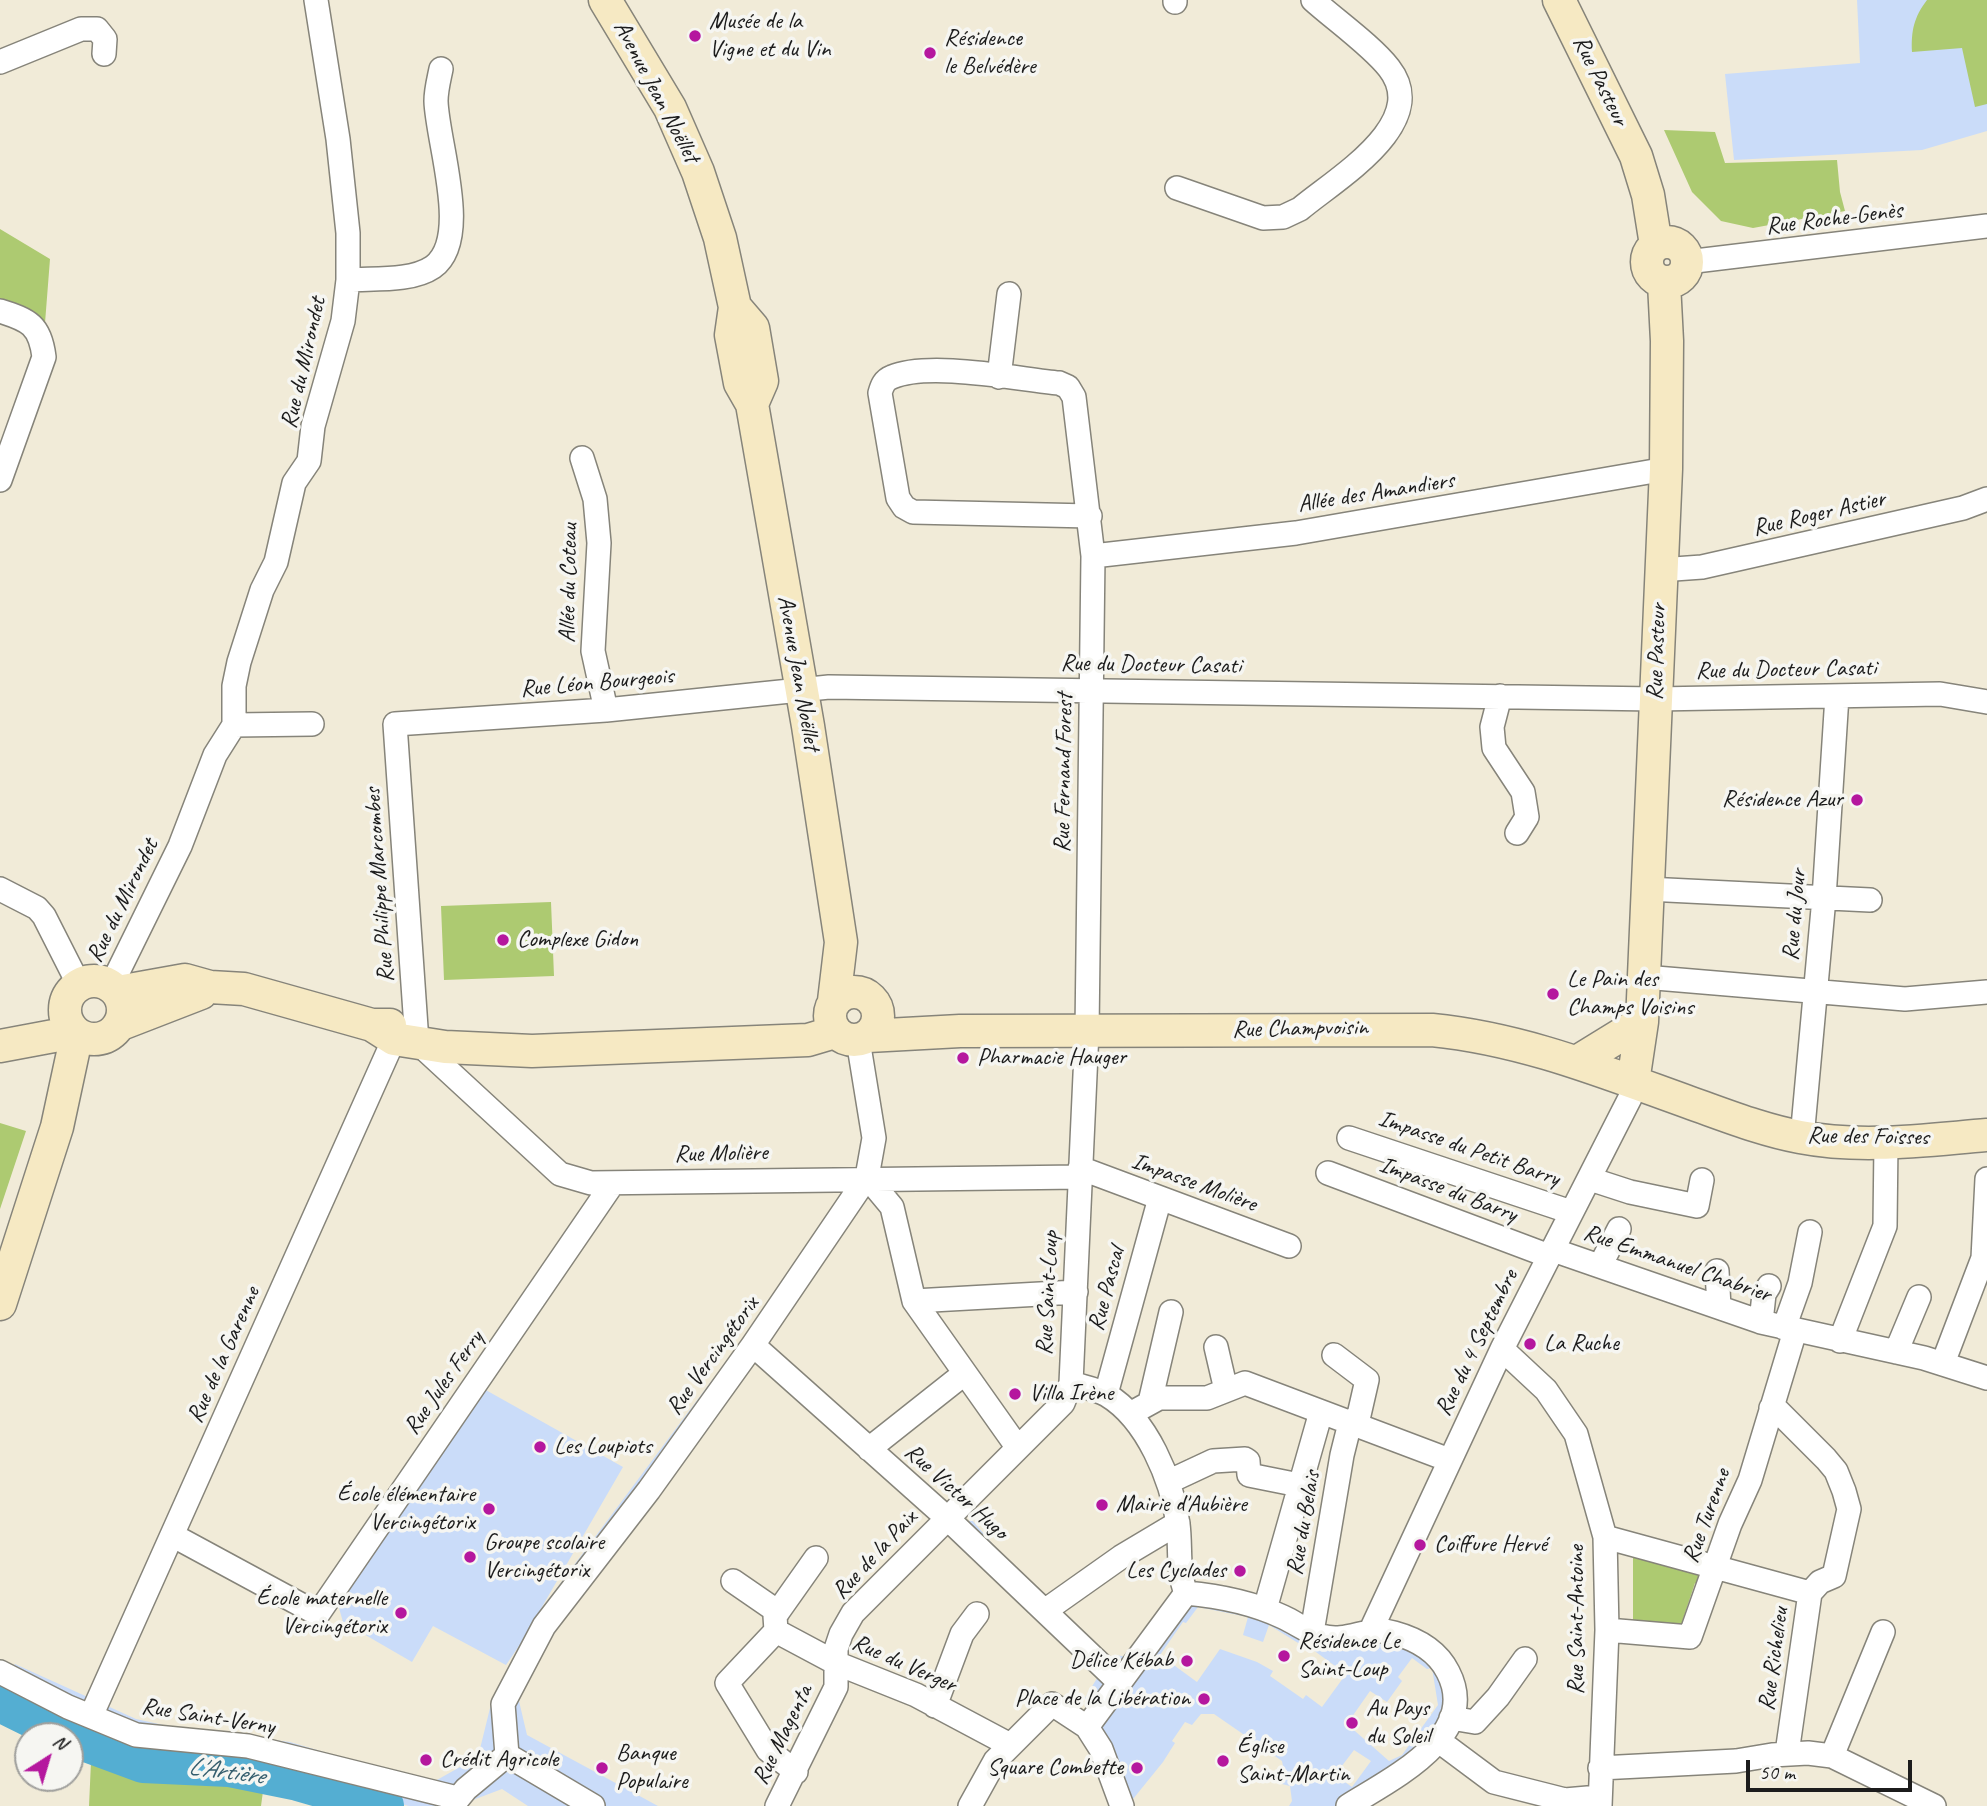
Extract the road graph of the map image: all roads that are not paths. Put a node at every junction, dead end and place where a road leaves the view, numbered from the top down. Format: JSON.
{"nodes":[{"id":1,"x":316,"y":0,"type":"edge"},
{"id":2,"x":606,"y":0,"type":"edge"},
{"id":3,"x":1312,"y":0,"type":"edge"},
{"id":4,"x":1559,"y":0,"type":"edge"},
{"id":5,"x":104,"y":54,"type":"dead end"},
{"id":6,"x":0,"y":62,"type":"edge"},
{"id":7,"x":440,"y":69,"type":"dead end"},
{"id":8,"x":1177,"y":188,"type":"dead end"},
{"id":9,"x":1987,"y":226,"type":"edge"},
{"id":10,"x":1656,"y":245,"type":"junction"},
{"id":11,"x":1687,"y":262,"type":"junction"},
{"id":12,"x":348,"y":280,"type":"junction"},
{"id":13,"x":1664,"y":283,"type":"junction"},
{"id":14,"x":1009,"y":294,"type":"dead end"},
{"id":15,"x":0,"y":311,"type":"edge"},
{"id":16,"x":999,"y":377,"type":"junction"},
{"id":17,"x":582,"y":458,"type":"dead end"},
{"id":18,"x":1666,"y":468,"type":"junction"},
{"id":19,"x":0,"y":480,"type":"edge"},
{"id":20,"x":1987,"y":499,"type":"edge"},
{"id":21,"x":1090,"y":516,"type":"junction"},
{"id":22,"x":1093,"y":556,"type":"junction"},
{"id":23,"x":1660,"y":570,"type":"junction"},
{"id":24,"x":802,"y":689,"type":"junction"},
{"id":25,"x":1091,"y":690,"type":"junction"},
{"id":26,"x":1500,"y":696,"type":"junction"},
{"id":27,"x":1837,"y":696,"type":"junction"},
{"id":28,"x":1656,"y":699,"type":"junction"},
{"id":29,"x":1987,"y":702,"type":"edge"},
{"id":30,"x":606,"y":710,"type":"junction"},
{"id":31,"x":312,"y":724,"type":"dead end"},
{"id":32,"x":395,"y":724,"type":"joint"},
{"id":33,"x":234,"y":725,"type":"junction"},
{"id":34,"x":1517,"y":832,"type":"dead end"},
{"id":35,"x":0,"y":889,"type":"edge"},
{"id":36,"x":1647,"y":889,"type":"junction"},
{"id":37,"x":1824,"y":898,"type":"junction"},
{"id":38,"x":1870,"y":900,"type":"dead end"},
{"id":39,"x":1644,"y":977,"type":"junction"},
{"id":40,"x":210,"y":987,"type":"junction"},
{"id":41,"x":114,"y":989,"type":"junction"},
{"id":42,"x":1816,"y":991,"type":"junction"},
{"id":43,"x":1987,"y":992,"type":"edge"},
{"id":44,"x":852,"y":1017,"type":"junction"},
{"id":45,"x":86,"y":1020,"type":"junction"},
{"id":46,"x":1642,"y":1022,"type":"junction"},
{"id":47,"x":1087,"y":1031,"type":"junction"},
{"id":48,"x":399,"y":1033,"type":"junction"},
{"id":49,"x":5,"y":1044,"type":"edge"},
{"id":50,"x":1577,"y":1062,"type":"junction"},
{"id":51,"x":1633,"y":1082,"type":"junction"},
{"id":52,"x":66,"y":1084,"type":"junction"},
{"id":53,"x":57,"y":1127,"type":"junction"},
{"id":54,"x":1987,"y":1135,"type":"edge"},
{"id":55,"x":1349,"y":1138,"type":"dead end"},
{"id":56,"x":1802,"y":1138,"type":"junction"},
{"id":57,"x":1886,"y":1143,"type":"junction"},
{"id":58,"x":1987,"y":1153,"type":"edge"},
{"id":59,"x":1080,"y":1173,"type":"junction"},
{"id":60,"x":1328,"y":1173,"type":"dead end"},
{"id":61,"x":867,"y":1177,"type":"junction"},
{"id":62,"x":1590,"y":1179,"type":"junction"},
{"id":63,"x":1987,"y":1179,"type":"edge"},
{"id":64,"x":1702,"y":1180,"type":"dead end"},
{"id":65,"x":613,"y":1183,"type":"junction"},
{"id":66,"x":1160,"y":1198,"type":"junction"},
{"id":67,"x":1571,"y":1212,"type":"junction"},
{"id":68,"x":1619,"y":1229,"type":"dead end"},
{"id":69,"x":1810,"y":1232,"type":"dead end"},
{"id":70,"x":1289,"y":1246,"type":"dead end"},
{"id":71,"x":1551,"y":1253,"type":"junction"},
{"id":72,"x":1600,"y":1266,"type":"junction"},
{"id":73,"x":1717,"y":1271,"type":"dead end"},
{"id":74,"x":1769,"y":1286,"type":"dead end"},
{"id":75,"x":1076,"y":1292,"type":"junction"},
{"id":76,"x":1919,"y":1297,"type":"dead end"},
{"id":77,"x":914,"y":1301,"type":"junction"},
{"id":78,"x":0,"y":1304,"type":"edge"},
{"id":79,"x":1719,"y":1307,"type":"junction"},
{"id":80,"x":1171,"y":1312,"type":"dead end"},
{"id":81,"x":1761,"y":1321,"type":"junction"},
{"id":82,"x":1790,"y":1329,"type":"junction"},
{"id":83,"x":1840,"y":1341,"type":"junction"},
{"id":84,"x":753,"y":1345,"type":"junction"},
{"id":85,"x":1216,"y":1347,"type":"dead end"},
{"id":86,"x":1502,"y":1349,"type":"junction"},
{"id":87,"x":1896,"y":1352,"type":"junction"},
{"id":88,"x":1334,"y":1355,"type":"dead end"},
{"id":89,"x":1943,"y":1363,"type":"junction"},
{"id":90,"x":965,"y":1373,"type":"junction"},
{"id":91,"x":1987,"y":1378,"type":"edge"},
{"id":92,"x":1071,"y":1384,"type":"junction"},
{"id":93,"x":1226,"y":1390,"type":"junction"},
{"id":94,"x":1106,"y":1394,"type":"junction"},
{"id":95,"x":1140,"y":1408,"type":"junction"},
{"id":96,"x":1771,"y":1408,"type":"junction"},
{"id":97,"x":1321,"y":1412,"type":"junction"},
{"id":98,"x":1350,"y":1423,"type":"junction"},
{"id":99,"x":1018,"y":1448,"type":"junction"},
{"id":100,"x":869,"y":1449,"type":"junction"},
{"id":101,"x":1449,"y":1460,"type":"junction"},
{"id":102,"x":1168,"y":1482,"type":"junction"},
{"id":103,"x":1299,"y":1485,"type":"junction"},
{"id":104,"x":947,"y":1518,"type":"junction"},
{"id":105,"x":1178,"y":1523,"type":"junction"},
{"id":106,"x":172,"y":1535,"type":"junction"},
{"id":107,"x":1605,"y":1537,"type":"junction"},
{"id":108,"x":816,"y":1558,"type":"dead end"},
{"id":109,"x":1716,"y":1568,"type":"junction"},
{"id":110,"x":733,"y":1581,"type":"dead end"},
{"id":111,"x":1186,"y":1593,"type":"junction"},
{"id":112,"x":1810,"y":1593,"type":"junction"},
{"id":113,"x":1265,"y":1609,"type":"junction"},
{"id":114,"x":1046,"y":1610,"type":"junction"},
{"id":115,"x":976,"y":1614,"type":"dead end"},
{"id":116,"x":777,"y":1622,"type":"junction"},
{"id":117,"x":1371,"y":1630,"type":"junction"},
{"id":118,"x":1607,"y":1630,"type":"junction"},
{"id":119,"x":1312,"y":1632,"type":"junction"},
{"id":120,"x":1883,"y":1632,"type":"dead end"},
{"id":121,"x":1525,"y":1659,"type":"dead end"},
{"id":122,"x":836,"y":1663,"type":"junction"},
{"id":123,"x":0,"y":1672,"type":"edge"},
{"id":124,"x":1119,"y":1682,"type":"junction"},
{"id":125,"x":836,"y":1687,"type":"joint"},
{"id":126,"x":935,"y":1706,"type":"junction"},
{"id":127,"x":91,"y":1716,"type":"junction"},
{"id":128,"x":1451,"y":1718,"type":"junction"},
{"id":129,"x":1087,"y":1727,"type":"junction"},
{"id":130,"x":1439,"y":1741,"type":"junction"},
{"id":131,"x":1010,"y":1745,"type":"junction"},
{"id":132,"x":1787,"y":1753,"type":"junction"},
{"id":133,"x":507,"y":1755,"type":"junction"},
{"id":134,"x":1832,"y":1756,"type":"junction"},
{"id":135,"x":1600,"y":1768,"type":"junction"},
{"id":136,"x":796,"y":1772,"type":"junction"},
{"id":137,"x":1599,"y":1801,"type":"edge"},
{"id":138,"x":454,"y":1802,"type":"edge"},
{"id":139,"x":1564,"y":1803,"type":"edge"},
{"id":140,"x":593,"y":1806,"type":"edge"},
{"id":141,"x":777,"y":1806,"type":"edge"},
{"id":142,"x":970,"y":1806,"type":"edge"},
{"id":143,"x":1121,"y":1806,"type":"edge"},
{"id":144,"x":1348,"y":1806,"type":"edge"},
{"id":145,"x":1934,"y":1806,"type":"edge"}],
"edges":[{"from":1,"to":12,"type":"street","name":"Rue du Mirondet"},
{"from":2,"to":24,"type":"main road","name":"Avenue Jean Noëllet"},
{"from":3,"to":8,"type":"street"},
{"from":4,"to":10,"type":"main road","name":"Rue Pasteur"},
{"from":5,"to":6,"type":"street"},
{"from":7,"to":12,"type":"street"},
{"from":9,"to":11,"type":"street","name":"Rue Roche-Genès"},
{"from":10,"to":11,"type":"main road"},
{"from":10,"to":13,"type":"main road"},
{"from":11,"to":13,"type":"main road"},
{"from":12,"to":33,"type":"street","name":"Rue du Mirondet"},
{"from":13,"to":18,"type":"main road","name":"Rue Pasteur"},
{"from":14,"to":16,"type":"street"},
{"from":15,"to":19,"type":"street"},
{"from":16,"to":21,"type":"street","name":"Rue Fernand Forest"},
{"from":16,"to":21,"type":"street"},
{"from":17,"to":30,"type":"street","name":"Allée du Coteau"},
{"from":18,"to":22,"type":"street","name":"Allée des Amandiers"},
{"from":18,"to":23,"type":"main road","name":"Rue Pasteur"},
{"from":20,"to":23,"type":"street","name":"Rue Roger Astier"},
{"from":21,"to":22,"type":"street","name":"Rue Fernand Forest"},
{"from":22,"to":25,"type":"street","name":"Rue Fernand Forest"},
{"from":23,"to":28,"type":"main road","name":"Rue Pasteur"},
{"from":24,"to":25,"type":"street","name":"Rue du Docteur Casati"},
{"from":24,"to":30,"type":"street","name":"Rue Léon Bourgeois"},
{"from":24,"to":44,"type":"main road","name":"Avenue Jean Noëllet"},
{"from":25,"to":26,"type":"street","name":"Rue du Docteur Casati"},
{"from":25,"to":47,"type":"street","name":"Rue Fernand Forest"},
{"from":26,"to":28,"type":"street","name":"Rue du Docteur Casati"},
{"from":26,"to":34,"type":"street"},
{"from":27,"to":28,"type":"street","name":"Rue du Docteur Casati"},
{"from":27,"to":29,"type":"street","name":"Rue du Docteur Casati"},
{"from":27,"to":37,"type":"street","name":"Rue du Jour"},
{"from":28,"to":36,"type":"main road","name":"Rue Pasteur"},
{"from":30,"to":32,"type":"street","name":"Rue Léon Bourgeois"},
{"from":31,"to":33,"type":"street"},
{"from":32,"to":48,"type":"street","name":"Rue Philippe Marcombes"},
{"from":33,"to":41,"type":"street","name":"Rue du Mirondet"},
{"from":35,"to":45,"type":"street"},
{"from":36,"to":37,"type":"street"},
{"from":36,"to":39,"type":"main road","name":"Rue Pasteur"},
{"from":37,"to":38,"type":"street"},
{"from":37,"to":42,"type":"street","name":"Rue du Jour"},
{"from":39,"to":42,"type":"street"},
{"from":39,"to":46,"type":"main road","name":"Rue Pasteur"},
{"from":40,"to":41,"type":"main road"},
{"from":40,"to":45,"type":"main road"},
{"from":40,"to":48,"type":"main road"},
{"from":41,"to":45,"type":"main road"},
{"from":42,"to":43,"type":"street"},
{"from":42,"to":56,"type":"street","name":"Rue du Jour"},
{"from":44,"to":47,"type":"main road","name":"Rue Champvoisin"},
{"from":44,"to":48,"type":"main road","name":"Rue Champvoisin"},
{"from":44,"to":61,"type":"street","name":"Rue Vercingétorix"},
{"from":45,"to":49,"type":"main road"},
{"from":45,"to":52,"type":"main road"},
{"from":45,"to":53,"type":"main road"},
{"from":46,"to":50,"type":"main road"},
{"from":46,"to":51,"type":"main road","name":"Rue Pasteur"},
{"from":47,"to":50,"type":"main road","name":"Rue Champvoisin"},
{"from":47,"to":59,"type":"street","name":"Rue Saint-Loup"},
{"from":48,"to":65,"type":"street","name":"Rue Molière"},
{"from":48,"to":106,"type":"street","name":"Rue de la Garenne"},
{"from":49,"to":52,"type":"main road"},
{"from":50,"to":51,"type":"main road","name":"Rue Champvoisin"},
{"from":51,"to":56,"type":"main road","name":"Rue des Foisses"},
{"from":51,"to":62,"type":"street","name":"Rue du 4 Septembre"},
{"from":52,"to":53,"type":"main road"},
{"from":53,"to":78,"type":"main road"},
{"from":54,"to":57,"type":"main road","name":"Rue des Foisses"},
{"from":54,"to":58,"type":"street"},
{"from":55,"to":67,"type":"street","name":"Impasse du Petit Barry"},
{"from":56,"to":57,"type":"main road","name":"Rue des Foisses"},
{"from":57,"to":83,"type":"street"},
{"from":59,"to":61,"type":"street","name":"Rue Molière"},
{"from":59,"to":66,"type":"street","name":"Impasse Molière"},
{"from":59,"to":75,"type":"street","name":"Rue Saint-Loup"},
{"from":60,"to":71,"type":"street","name":"Impasse du Barry"},
{"from":61,"to":65,"type":"street","name":"Rue Molière"},
{"from":61,"to":77,"type":"street"},
{"from":61,"to":84,"type":"street","name":"Rue Vercingétorix"},
{"from":62,"to":64,"type":"street"},
{"from":62,"to":67,"type":"street","name":"Rue du 4 Septembre"},
{"from":63,"to":89,"type":"street"},
{"from":65,"to":106,"type":"street","name":"Rue Jules Ferry"},
{"from":66,"to":70,"type":"street","name":"Impasse Molière"},
{"from":66,"to":94,"type":"street","name":"Rue Pascal"},
{"from":67,"to":71,"type":"street","name":"Rue du 4 Septembre"},
{"from":68,"to":72,"type":"street"},
{"from":69,"to":82,"type":"street","name":"Rue Emmanuel Chabrier"},
{"from":71,"to":72,"type":"street","name":"Rue Emmanuel Chabrier"},
{"from":71,"to":86,"type":"street","name":"Rue du 4 Septembre"},
{"from":72,"to":79,"type":"street","name":"Rue Emmanuel Chabrier"},
{"from":73,"to":79,"type":"street"},
{"from":74,"to":81,"type":"street"},
{"from":75,"to":77,"type":"street"},
{"from":75,"to":92,"type":"street","name":"Rue Saint-Loup"},
{"from":76,"to":87,"type":"street"},
{"from":77,"to":90,"type":"street"},
{"from":79,"to":81,"type":"street","name":"Rue Emmanuel Chabrier"},
{"from":80,"to":95,"type":"street"},
{"from":81,"to":82,"type":"street","name":"Rue Emmanuel Chabrier"},
{"from":82,"to":83,"type":"street","name":"Rue Emmanuel Chabrier"},
{"from":82,"to":96,"type":"street","name":"Rue Turenne"},
{"from":83,"to":87,"type":"street","name":"Rue Emmanuel Chabrier"},
{"from":84,"to":100,"type":"street","name":"Rue Victor Hugo"},
{"from":84,"to":133,"type":"street","name":"Rue Vercingétorix"},
{"from":85,"to":93,"type":"street"},
{"from":86,"to":101,"type":"street","name":"Rue du 4 Septembre"},
{"from":86,"to":107,"type":"street","name":"Rue Saint-Antoine"},
{"from":87,"to":89,"type":"street","name":"Rue Emmanuel Chabrier"},
{"from":88,"to":98,"type":"street","name":"Rue du Belais"},
{"from":89,"to":91,"type":"street","name":"Rue Emmanuel Chabrier"},
{"from":90,"to":99,"type":"street"},
{"from":90,"to":100,"type":"street"},
{"from":92,"to":94,"type":"street","name":"Rue Saint-Loup"},
{"from":92,"to":99,"type":"street","name":"Rue de la Paix"},
{"from":93,"to":95,"type":"street"},
{"from":93,"to":97,"type":"street"},
{"from":94,"to":95,"type":"street","name":"Rue Saint-Loup"},
{"from":95,"to":102,"type":"street","name":"Rue Saint-Loup"},
{"from":96,"to":109,"type":"street","name":"Rue Turenne"},
{"from":96,"to":112,"type":"street","name":"Rue Richelieu"},
{"from":97,"to":98,"type":"street"},
{"from":97,"to":103,"type":"street"},
{"from":98,"to":101,"type":"street"},
{"from":98,"to":119,"type":"street","name":"Rue du Belais"},
{"from":99,"to":104,"type":"street","name":"Rue de la Paix"},
{"from":100,"to":104,"type":"street","name":"Rue Victor Hugo"},
{"from":101,"to":117,"type":"street","name":"Rue du 4 Septembre"},
{"from":102,"to":103,"type":"street"},
{"from":102,"to":105,"type":"street","name":"Rue Saint-Loup"},
{"from":103,"to":113,"type":"street"},
{"from":104,"to":114,"type":"street","name":"Rue Victor Hugo"},
{"from":104,"to":122,"type":"street","name":"Rue de la Paix"},
{"from":105,"to":111,"type":"street","name":"Rue Saint-Loup"},
{"from":105,"to":114,"type":"street"},
{"from":106,"to":127,"type":"street","name":"Rue de la Garenne"},
{"from":107,"to":109,"type":"street"},
{"from":107,"to":118,"type":"street","name":"Rue Saint-Antoine"},
{"from":108,"to":116,"type":"street"},
{"from":109,"to":112,"type":"street"},
{"from":109,"to":118,"type":"street","name":"Rue Turenne"},
{"from":110,"to":116,"type":"street","name":"Rue du Verger"},
{"from":111,"to":113,"type":"street"},
{"from":111,"to":124,"type":"street"},
{"from":112,"to":132,"type":"street","name":"Rue Richelieu"},
{"from":113,"to":119,"type":"street"},
{"from":114,"to":124,"type":"street","name":"Rue Victor Hugo"},
{"from":115,"to":126,"type":"street"},
{"from":116,"to":122,"type":"street","name":"Rue du Verger"},
{"from":116,"to":136,"type":"street"},
{"from":117,"to":119,"type":"street"},
{"from":117,"to":128,"type":"street"},
{"from":118,"to":135,"type":"street","name":"Rue Saint-Antoine"},
{"from":120,"to":134,"type":"street"},
{"from":121,"to":128,"type":"street"},
{"from":122,"to":125,"type":"street","name":"Rue de la Paix"},
{"from":122,"to":126,"type":"street","name":"Rue du Verger"},
{"from":123,"to":127,"type":"street","name":"Rue Saint-Verny"},
{"from":124,"to":129,"type":"street"},
{"from":125,"to":136,"type":"street","name":"Rue Magenta"},
{"from":126,"to":131,"type":"street","name":"Rue du Verger"},
{"from":127,"to":138,"type":"street","name":"Rue Saint-Verny"},
{"from":128,"to":130,"type":"street"},
{"from":129,"to":131,"type":"street"},
{"from":129,"to":143,"type":"street"},
{"from":130,"to":139,"type":"street"},
{"from":130,"to":144,"type":"street"},
{"from":131,"to":142,"type":"street"},
{"from":132,"to":134,"type":"street"},
{"from":132,"to":135,"type":"street"},
{"from":133,"to":138,"type":"street"},
{"from":133,"to":140,"type":"street"},
{"from":134,"to":145,"type":"street"},
{"from":135,"to":137,"type":"street","name":"Rue Saint-Antoine"},
{"from":136,"to":141,"type":"street","name":"Rue Magenta"},
{"from":137,"to":139,"type":"street"}]}
